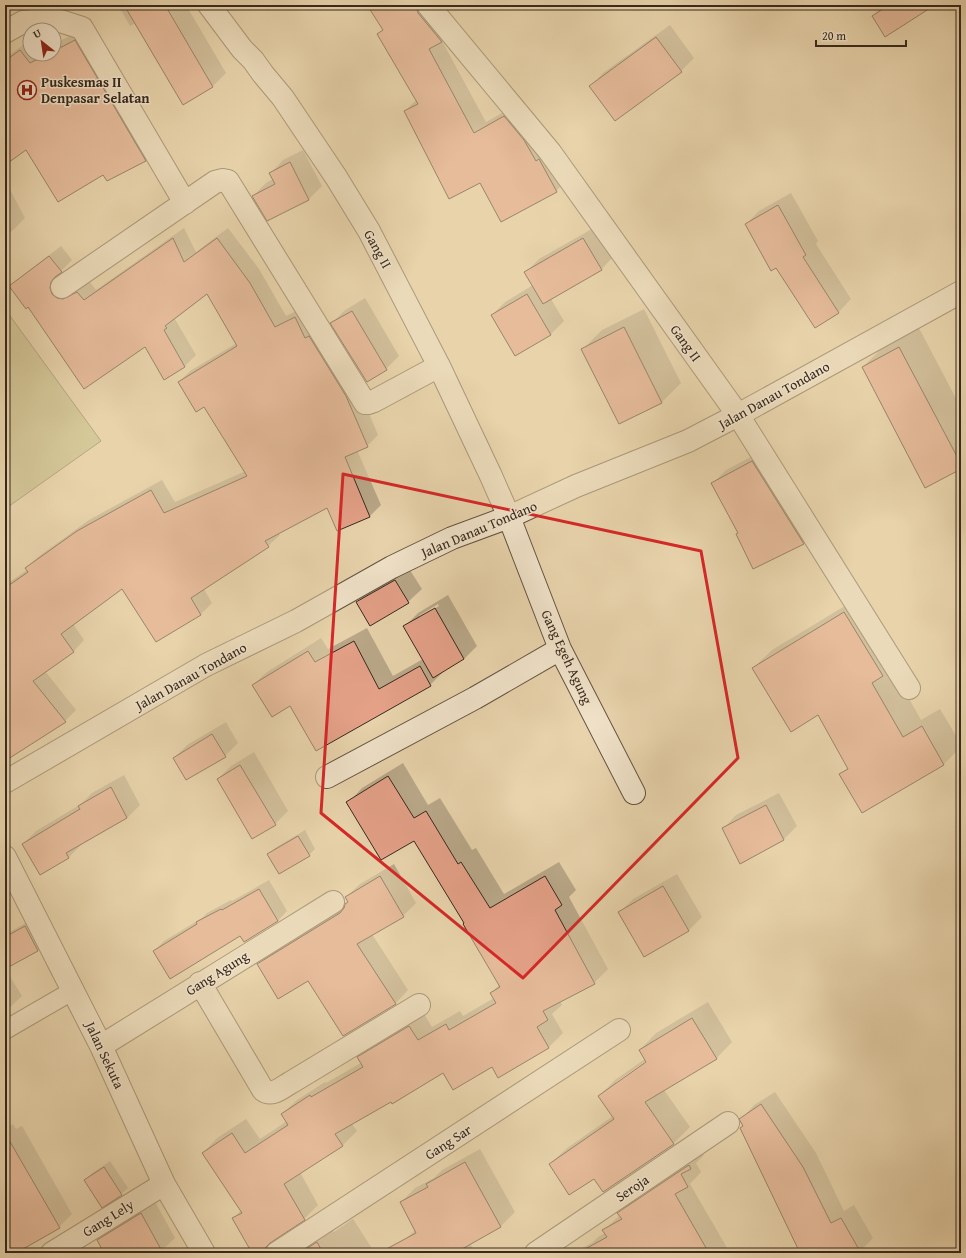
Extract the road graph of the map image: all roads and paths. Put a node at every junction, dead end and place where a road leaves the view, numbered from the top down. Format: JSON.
{"nodes":[{"id":1,"x":209,"y":5,"type":"edge"},
{"id":2,"x":428,"y":5,"type":"edge"},
{"id":3,"x":5,"y":32,"type":"edge"},
{"id":4,"x":185,"y":202,"type":"junction"},
{"id":5,"x":62,"y":287,"type":"dead end"},
{"id":6,"x":961,"y":292,"type":"edge"},
{"id":7,"x":439,"y":366,"type":"junction"},
{"id":8,"x":738,"y":415,"type":"junction"},
{"id":9,"x":509,"y":517,"type":"junction"},
{"id":10,"x":560,"y":649,"type":"junction"},
{"id":11,"x":909,"y":688,"type":"dead end"},
{"id":12,"x":327,"y":777,"type":"dead end"},
{"id":13,"x":5,"y":782,"type":"edge"},
{"id":14,"x":634,"y":793,"type":"dead end"},
{"id":15,"x":5,"y":857,"type":"edge"},
{"id":16,"x":333,"y":902,"type":"dead end"},
{"id":17,"x":200,"y":983,"type":"junction"},
{"id":18,"x":74,"y":990,"type":"junction"},
{"id":19,"x":419,"y":1005,"type":"dead end"},
{"id":20,"x":5,"y":1030,"type":"edge"},
{"id":21,"x":619,"y":1030,"type":"dead end"},
{"id":22,"x":101,"y":1046,"type":"junction"},
{"id":23,"x":728,"y":1123,"type":"dead end"},
{"id":24,"x":164,"y":1184,"type":"junction"},
{"id":25,"x":52,"y":1253,"type":"edge"},
{"id":26,"x":204,"y":1253,"type":"edge"},
{"id":27,"x":277,"y":1253,"type":"edge"},
{"id":28,"x":536,"y":1253,"type":"edge"}],
"edges":[{"from":1,"to":7,"type":"street","name":"Gang II"},
{"from":2,"to":8,"type":"street","name":"Gang II"},
{"from":3,"to":4,"type":"street"},
{"from":4,"to":5,"type":"street"},
{"from":4,"to":7,"type":"street"},
{"from":6,"to":8,"type":"street","name":"Jalan Danau Tondano"},
{"from":7,"to":9,"type":"street","name":"Gang II"},
{"from":8,"to":9,"type":"street","name":"Jalan Danau Tondano"},
{"from":8,"to":11,"type":"street","name":"Gang II"},
{"from":9,"to":10,"type":"street","name":"Gang Egeh Agung"},
{"from":9,"to":13,"type":"street","name":"Jalan Danau Tondano"},
{"from":10,"to":12,"type":"street"},
{"from":10,"to":14,"type":"street","name":"Gang Egeh Agung"},
{"from":15,"to":18,"type":"street","name":"Jalan Sekuta"},
{"from":16,"to":17,"type":"street","name":"Gang Agung"},
{"from":17,"to":19,"type":"street"},
{"from":17,"to":22,"type":"street","name":"Gang Agung"},
{"from":18,"to":20,"type":"lane"},
{"from":18,"to":22,"type":"street","name":"Jalan Sekuta"},
{"from":21,"to":27,"type":"street","name":"Gang Sar"},
{"from":22,"to":24,"type":"street","name":"Jalan Sekuta"},
{"from":23,"to":28,"type":"street","name":"Seroja"},
{"from":24,"to":25,"type":"street","name":"Gang Lely"},
{"from":24,"to":26,"type":"street","name":"Jalan Sekuta"}]}
